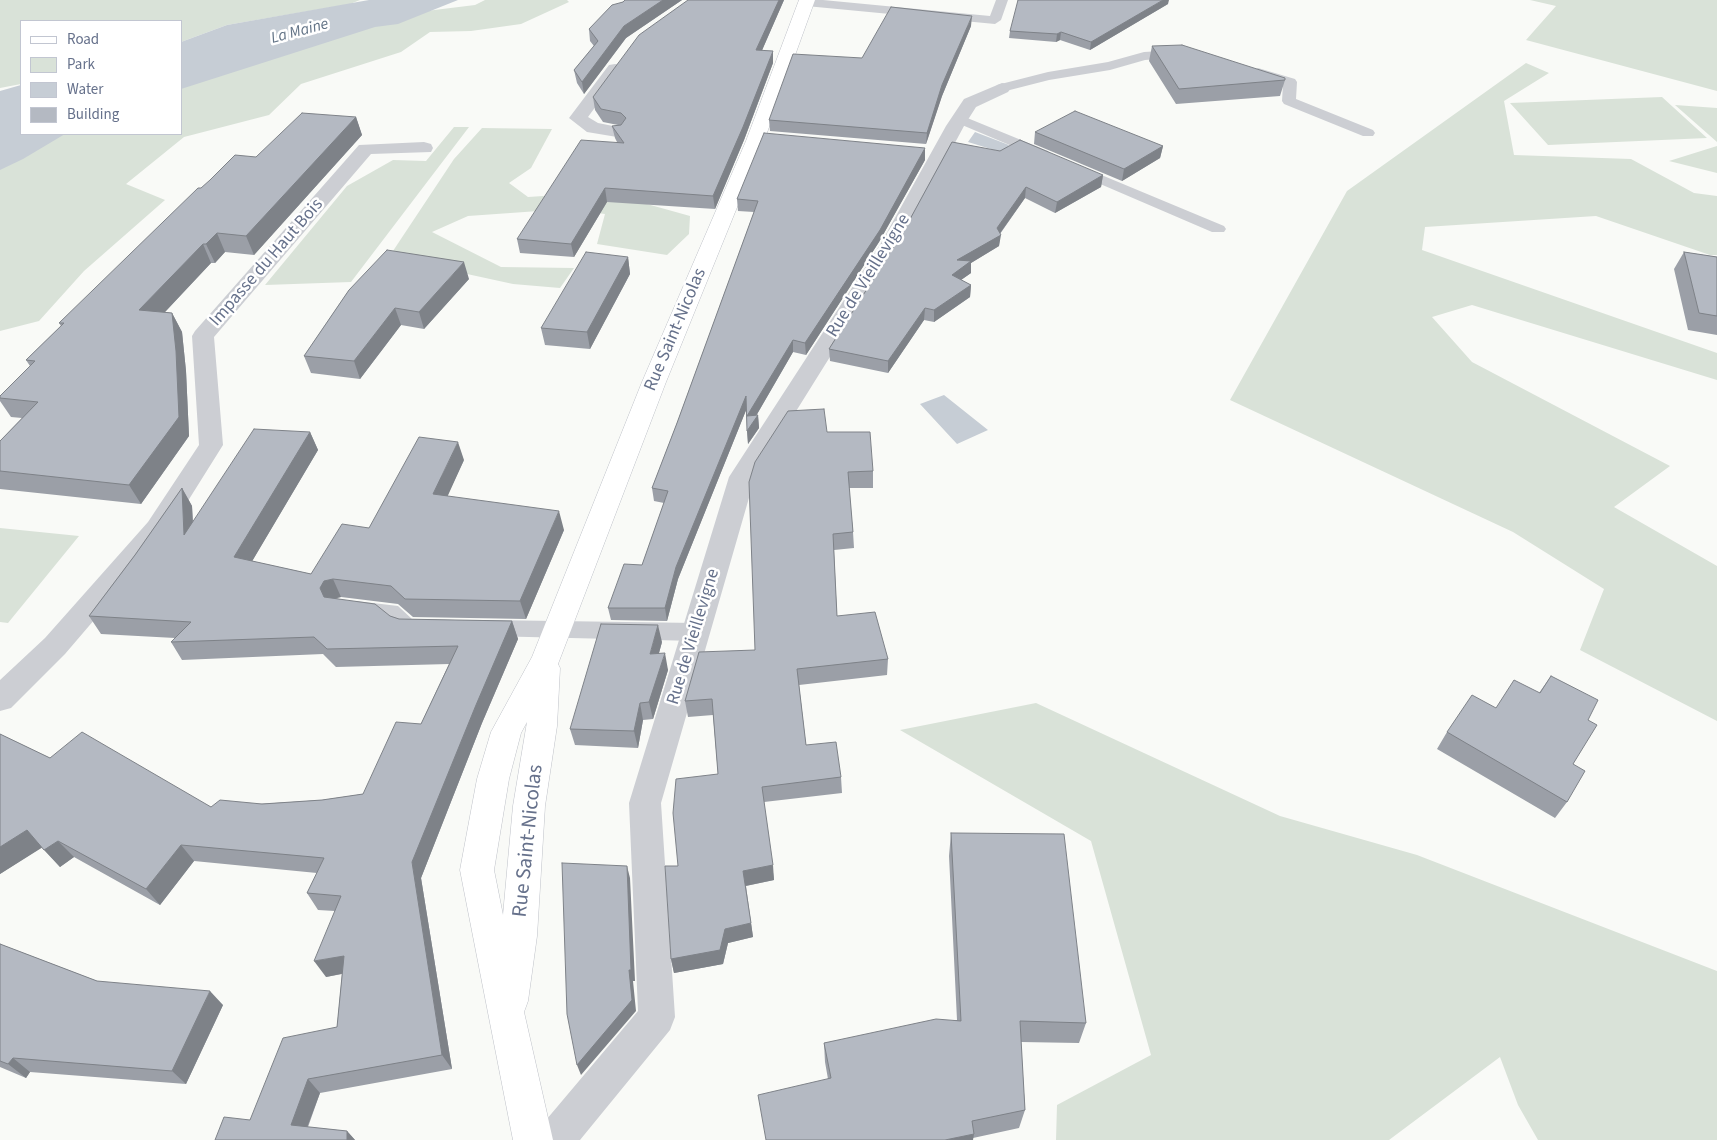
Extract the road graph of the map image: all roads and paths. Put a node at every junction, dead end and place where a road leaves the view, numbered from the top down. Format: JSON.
{"nodes":[{"id":1,"x":1002,"y":0,"type":"edge"},
{"id":2,"x":807,"y":1,"type":"edge"},
{"id":3,"x":1188,"y":54,"type":"edge"},
{"id":4,"x":622,"y":58,"type":"edge"},
{"id":5,"x":1243,"y":67,"type":"edge"},
{"id":6,"x":1002,"y":88,"type":"joint"},
{"id":7,"x":960,"y":119,"type":"junction"},
{"id":8,"x":617,"y":132,"type":"edge"},
{"id":9,"x":1368,"y":133,"type":"dead end"},
{"id":10,"x":424,"y":148,"type":"dead end"},
{"id":11,"x":1218,"y":229,"type":"dead end"},
{"id":12,"x":341,"y":608,"type":"edge"},
{"id":13,"x":557,"y":629,"type":"junction"},
{"id":14,"x":696,"y":632,"type":"junction"},
{"id":15,"x":546,"y":660,"type":"junction"},
{"id":16,"x":0,"y":699,"type":"edge"},
{"id":17,"x":507,"y":1022,"type":"junction"},
{"id":18,"x":533,"y":1140,"type":"edge"},
{"id":19,"x":555,"y":1140,"type":"edge"}],
"edges":[{"from":1,"to":2,"type":"lane"},
{"from":2,"to":13,"type":"main road","name":"Rue Saint-Nicolas"},
{"from":3,"to":6,"type":"lane"},
{"from":4,"to":8,"type":"street"},
{"from":5,"to":9,"type":"lane"},
{"from":6,"to":7,"type":"street","name":"Rue de Vieillevigne"},
{"from":7,"to":11,"type":"lane"},
{"from":7,"to":14,"type":"street","name":"Rue de Vieillevigne"},
{"from":10,"to":16,"type":"street","name":"Impasse du Haut Bois"},
{"from":12,"to":13,"type":"lane"},
{"from":13,"to":14,"type":"lane"},
{"from":13,"to":15,"type":"main road","name":"Rue Saint-Nicolas"},
{"from":14,"to":19,"type":"street","name":"Rue de Vieillevigne"},
{"from":15,"to":17,"type":"main road","name":"Rue Saint-Nicolas"},
{"from":15,"to":17,"type":"main road","name":"Rue Saint-Nicolas"},
{"from":17,"to":18,"type":"main road","name":"Rue Saint-Nicolas"}]}
